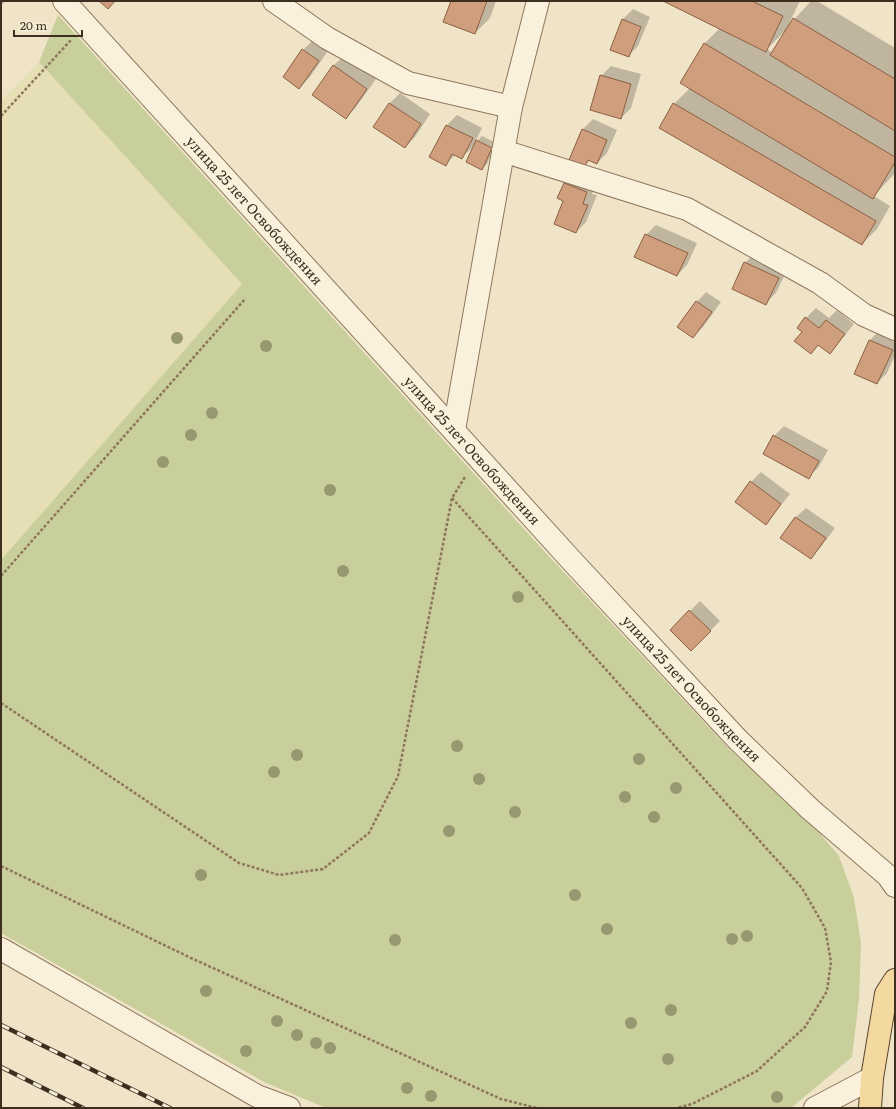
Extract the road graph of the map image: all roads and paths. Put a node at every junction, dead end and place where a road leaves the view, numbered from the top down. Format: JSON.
{"nodes":[{"id":1,"x":64,"y":1,"type":"edge"},
{"id":2,"x":274,"y":1,"type":"edge"},
{"id":3,"x":538,"y":1,"type":"edge"},
{"id":4,"x":85,"y":25,"type":"junction"},
{"id":5,"x":511,"y":107,"type":"junction"},
{"id":6,"x":1,"y":116,"type":"edge"},
{"id":7,"x":503,"y":151,"type":"junction"},
{"id":8,"x":245,"y":299,"type":"dead end"},
{"id":9,"x":895,"y":329,"type":"edge"},
{"id":10,"x":454,"y":430,"type":"junction"},
{"id":11,"x":478,"y":456,"type":"junction"},
{"id":12,"x":452,"y":498,"type":"junction"},
{"id":13,"x":1,"y":576,"type":"edge"},
{"id":14,"x":1,"y":703,"type":"edge"},
{"id":15,"x":1,"y":866,"type":"edge"},
{"id":16,"x":895,"y":886,"type":"edge"},
{"id":17,"x":1,"y":949,"type":"edge"},
{"id":18,"x":895,"y":980,"type":"edge"},
{"id":19,"x":872,"y":1078,"type":"junction"},
{"id":20,"x":289,"y":1108,"type":"edge"},
{"id":21,"x":537,"y":1108,"type":"edge"},
{"id":22,"x":677,"y":1108,"type":"edge"},
{"id":23,"x":815,"y":1108,"type":"edge"},
{"id":24,"x":870,"y":1108,"type":"edge"}],
"edges":[{"from":1,"to":4,"type":"street","name":"улица 25 лет Освобождения"},
{"from":2,"to":5,"type":"street"},
{"from":3,"to":5,"type":"street"},
{"from":4,"to":6,"type":"path"},
{"from":4,"to":10,"type":"street","name":"улица 25 лет Освобождения"},
{"from":5,"to":7,"type":"street"},
{"from":7,"to":9,"type":"street"},
{"from":7,"to":10,"type":"street"},
{"from":8,"to":13,"type":"path"},
{"from":10,"to":11,"type":"street","name":"улица 25 лет Освобождения"},
{"from":11,"to":12,"type":"path"},
{"from":11,"to":16,"type":"street","name":"улица 25 лет Освобождения"},
{"from":12,"to":14,"type":"path"},
{"from":12,"to":22,"type":"path"},
{"from":15,"to":21,"type":"path"},
{"from":17,"to":20,"type":"street"},
{"from":18,"to":19,"type":"main road"},
{"from":19,"to":23,"type":"street"},
{"from":19,"to":24,"type":"main road"}]}
